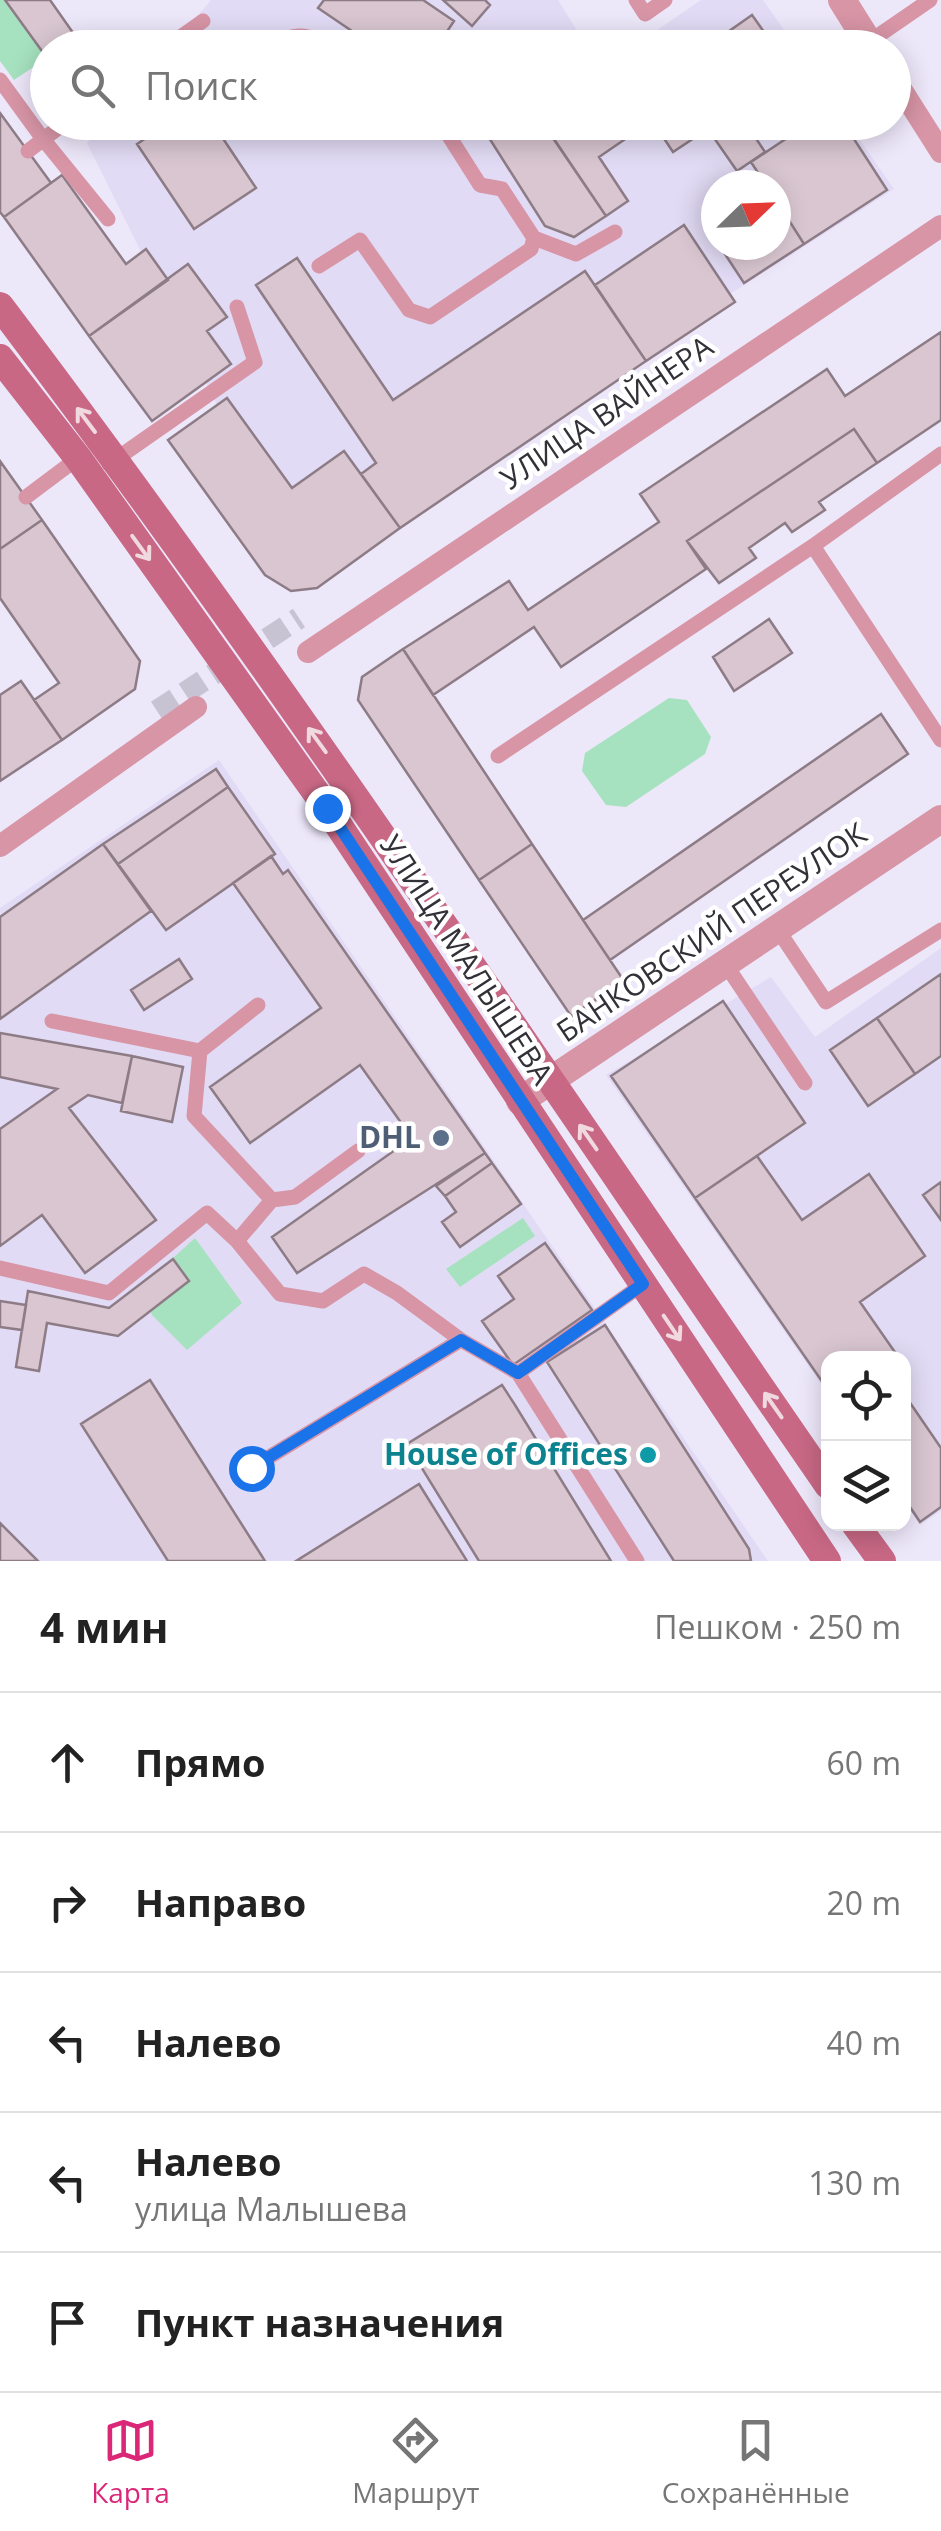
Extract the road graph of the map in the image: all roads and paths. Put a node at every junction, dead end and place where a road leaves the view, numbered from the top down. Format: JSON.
{"nodes":[{"id":1,"x":636,"y":0,"type":"edge"},
{"id":2,"x":665,"y":0,"type":"edge"},
{"id":3,"x":842,"y":0,"type":"edge"},
{"id":4,"x":930,"y":0,"type":"edge"},
{"id":5,"x":202,"y":21,"type":"dead end"},
{"id":6,"x":190,"y":30,"type":"edge"},
{"id":7,"x":861,"y":30,"type":"edge"},
{"id":8,"x":891,"y":30,"type":"edge"},
{"id":9,"x":0,"y":80,"type":"edge"},
{"id":10,"x":911,"y":105,"type":"edge"},
{"id":11,"x":27,"y":117,"type":"junction"},
{"id":12,"x":30,"y":121,"type":"edge"},
{"id":13,"x":11,"y":128,"type":"dead end"},
{"id":14,"x":41,"y":140,"type":"edge"},
{"id":15,"x":43,"y":140,"type":"edge"},
{"id":16,"x":451,"y":140,"type":"edge"},
{"id":17,"x":28,"y":151,"type":"dead end"},
{"id":18,"x":941,"y":152,"type":"edge"},
{"id":19,"x":108,"y":219,"type":"dead end"},
{"id":20,"x":941,"y":226,"type":"edge"},
{"id":21,"x":615,"y":232,"type":"dead end"},
{"id":22,"x":534,"y":238,"type":"junction"},
{"id":23,"x":318,"y":266,"type":"dead end"},
{"id":24,"x":0,"y":306,"type":"edge"},
{"id":25,"x":237,"y":307,"type":"dead end"},
{"id":26,"x":0,"y":358,"type":"edge"},
{"id":27,"x":941,"y":454,"type":"edge"},
{"id":28,"x":116,"y":459,"type":"junction"},
{"id":29,"x":84,"y":468,"type":"junction"},
{"id":30,"x":26,"y":497,"type":"dead end"},
{"id":31,"x":814,"y":546,"type":"junction"},
{"id":32,"x":308,"y":652,"type":"dead end"},
{"id":33,"x":196,"y":707,"type":"dead end"},
{"id":34,"x":941,"y":740,"type":"edge"},
{"id":35,"x":498,"y":756,"type":"dead end"},
{"id":36,"x":941,"y":818,"type":"edge"},
{"id":37,"x":0,"y":846,"type":"edge"},
{"id":38,"x":778,"y":930,"type":"junction"},
{"id":39,"x":941,"y":930,"type":"edge"},
{"id":40,"x":726,"y":965,"type":"junction"},
{"id":41,"x":258,"y":1005,"type":"dead end"},
{"id":42,"x":52,"y":1020,"type":"dead end"},
{"id":43,"x":200,"y":1051,"type":"junction"},
{"id":44,"x":549,"y":1081,"type":"junction"},
{"id":45,"x":805,"y":1084,"type":"dead end"},
{"id":46,"x":520,"y":1102,"type":"junction"},
{"id":47,"x":358,"y":1152,"type":"dead end"},
{"id":48,"x":272,"y":1200,"type":"junction"},
{"id":49,"x":238,"y":1240,"type":"junction"},
{"id":50,"x":0,"y":1268,"type":"edge"},
{"id":51,"x":643,"y":1284,"type":"junction"},
{"id":52,"x":461,"y":1340,"type":"junction"},
{"id":53,"x":518,"y":1373,"type":"junction"},
{"id":54,"x":251,"y":1468,"type":"dead end"},
{"id":55,"x":821,"y":1475,"type":"edge"},
{"id":56,"x":860,"y":1531,"type":"edge"},
{"id":57,"x":636,"y":1561,"type":"edge"},
{"id":58,"x":828,"y":1561,"type":"edge"},
{"id":59,"x":882,"y":1561,"type":"edge"}],
"edges":[{"from":1,"to":2,"type":"lane"},
{"from":3,"to":7,"type":"street"},
{"from":4,"to":8,"type":"lane"},
{"from":5,"to":6,"type":"lane"},
{"from":9,"to":11,"type":"lane"},
{"from":10,"to":18,"type":"street"},
{"from":11,"to":12,"type":"lane"},
{"from":11,"to":13,"type":"lane"},
{"from":14,"to":17,"type":"lane"},
{"from":15,"to":19,"type":"lane"},
{"from":16,"to":22,"type":"lane"},
{"from":20,"to":32,"type":"street","name":"УЛИЦА ВАЙНЕРА"},
{"from":21,"to":22,"type":"lane"},
{"from":22,"to":23,"type":"lane"},
{"from":28,"to":24,"type":"main road","name":"УЛИЦА МАЛЫШЕВА","one_way":true},
{"from":25,"to":28,"type":"lane"},
{"from":26,"to":29,"type":"main road","name":"УЛИЦА МАЛЫШЕВА"},
{"from":27,"to":31,"type":"lane"},
{"from":28,"to":29,"type":"lane"},
{"from":44,"to":28,"type":"main road","name":"УЛИЦА МАЛЫШЕВА","one_way":true},
{"from":29,"to":30,"type":"lane"},
{"from":29,"to":46,"type":"main road","name":"УЛИЦА МАЛЫШЕВА","one_way":true},
{"from":31,"to":34,"type":"lane"},
{"from":31,"to":35,"type":"lane"},
{"from":33,"to":37,"type":"street"},
{"from":36,"to":38,"type":"street","name":"БАНКОВСКИЙ ПЕРЕУЛОК"},
{"from":38,"to":39,"type":"lane"},
{"from":38,"to":40,"type":"street","name":"БАНКОВСКИЙ ПЕРЕУЛОК"},
{"from":40,"to":44,"type":"street","name":"БАНКОВСКИЙ ПЕРЕУЛОК"},
{"from":40,"to":45,"type":"lane"},
{"from":41,"to":43,"type":"lane"},
{"from":42,"to":43,"type":"lane"},
{"from":43,"to":48,"type":"lane"},
{"from":44,"to":46,"type":"street","name":"БАНКОВСКИЙ ПЕРЕУЛОК"},
{"from":55,"to":44,"type":"main road","name":"УЛИЦА МАЛЫШЕВА","one_way":true},
{"from":46,"to":51,"type":"main road","name":"УЛИЦА МАЛЫШЕВА"},
{"from":47,"to":48,"type":"lane"},
{"from":48,"to":49,"type":"lane"},
{"from":49,"to":50,"type":"lane"},
{"from":49,"to":52,"type":"lane"},
{"from":51,"to":53,"type":"lane"},
{"from":51,"to":58,"type":"main road","name":"УЛИЦА МАЛЫШЕВА","one_way":true},
{"from":52,"to":53,"type":"lane"},
{"from":52,"to":54,"type":"lane"},
{"from":53,"to":57,"type":"lane"},
{"from":56,"to":59,"type":"main road"}]}
